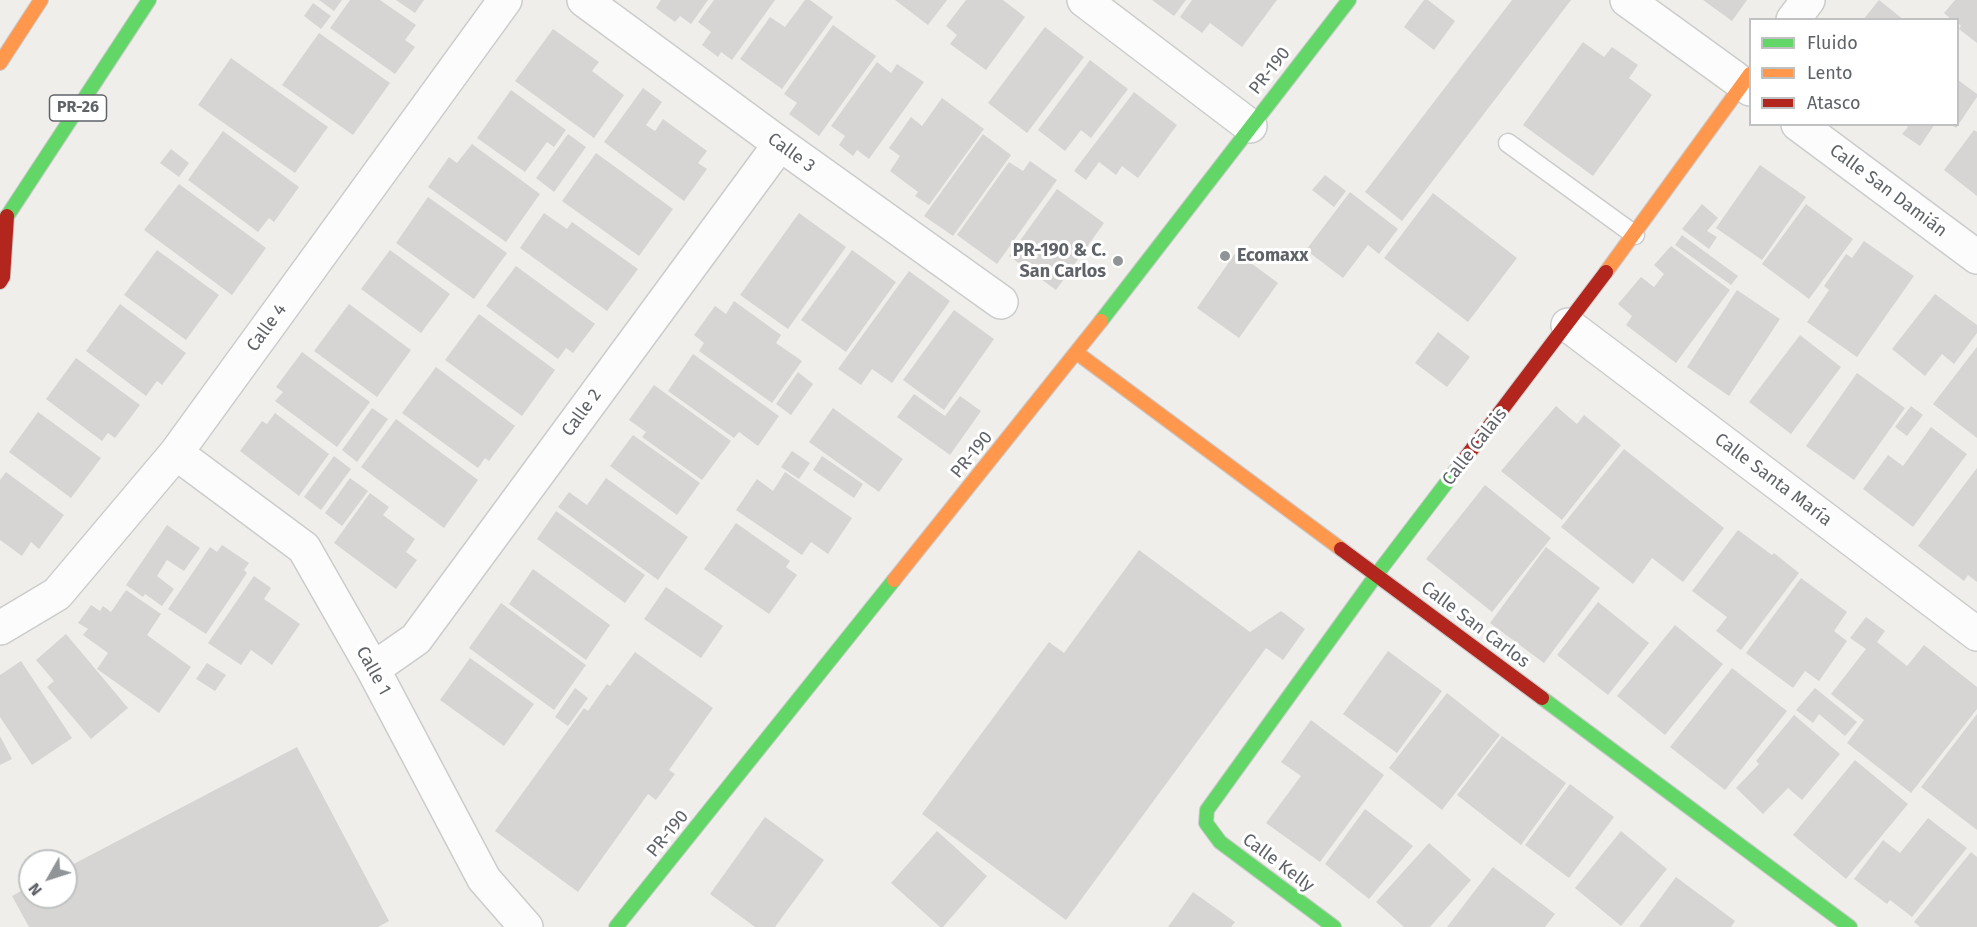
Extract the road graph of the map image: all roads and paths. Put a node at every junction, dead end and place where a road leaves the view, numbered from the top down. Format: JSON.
{"nodes":[{"id":1,"x":41,"y":0,"type":"edge"},
{"id":2,"x":148,"y":0,"type":"edge"},
{"id":3,"x":505,"y":0,"type":"edge"},
{"id":4,"x":584,"y":0,"type":"edge"},
{"id":5,"x":1084,"y":0,"type":"edge"},
{"id":6,"x":1349,"y":0,"type":"edge"},
{"id":7,"x":1627,"y":0,"type":"edge"},
{"id":8,"x":1808,"y":0,"type":"edge"},
{"id":9,"x":1794,"y":18,"type":"edge"},
{"id":10,"x":0,"y":63,"type":"edge"},
{"id":11,"x":1748,"y":82,"type":"edge"},
{"id":12,"x":1250,"y":126,"type":"junction"},
{"id":13,"x":1801,"y":126,"type":"edge"},
{"id":14,"x":1508,"y":143,"type":"dead end"},
{"id":15,"x":780,"y":144,"type":"junction"},
{"id":16,"x":4,"y":221,"type":"edge"},
{"id":17,"x":1635,"y":235,"type":"junction"},
{"id":18,"x":1977,"y":257,"type":"edge"},
{"id":19,"x":0,"y":282,"type":"edge"},
{"id":20,"x":1001,"y":302,"type":"dead end"},
{"id":21,"x":1568,"y":326,"type":"junction"},
{"id":22,"x":1077,"y":353,"type":"junction"},
{"id":23,"x":176,"y":453,"type":"junction"},
{"id":24,"x":1377,"y":574,"type":"junction"},
{"id":25,"x":0,"y":628,"type":"edge"},
{"id":26,"x":1977,"y":634,"type":"edge"},
{"id":27,"x":373,"y":669,"type":"junction"},
{"id":28,"x":1206,"y":823,"type":"joint"},
{"id":29,"x":526,"y":927,"type":"edge"},
{"id":30,"x":616,"y":927,"type":"edge"},
{"id":31,"x":1334,"y":927,"type":"edge"},
{"id":32,"x":1850,"y":927,"type":"edge"}],
"edges":[{"from":1,"to":10,"type":"main road"},
{"from":2,"to":16,"type":"main road","number":"PR-26"},
{"from":3,"to":23,"type":"street","name":"Calle 4"},
{"from":4,"to":15,"type":"street","name":"Calle 3"},
{"from":5,"to":12,"type":"street"},
{"from":6,"to":12,"type":"main road","name":"PR-190","number":"PR-190"},
{"from":7,"to":11,"type":"street"},
{"from":8,"to":9,"type":"street"},
{"from":11,"to":17,"type":"main road","name":"Calle Calais"},
{"from":12,"to":22,"type":"main road","name":"PR-190","number":"PR-190"},
{"from":13,"to":18,"type":"street","name":"Calle San Damián"},
{"from":14,"to":17,"type":"lane"},
{"from":15,"to":20,"type":"street","name":"Calle 3"},
{"from":15,"to":27,"type":"street","name":"Calle 2"},
{"from":16,"to":19,"type":"main road"},
{"from":17,"to":21,"type":"main road","name":"Calle Calais"},
{"from":21,"to":24,"type":"main road","name":"Calle Calais"},
{"from":21,"to":26,"type":"street","name":"Calle Santa María"},
{"from":22,"to":24,"type":"main road","name":"Calle San Carlos"},
{"from":22,"to":30,"type":"main road","name":"PR-190","number":"PR-190"},
{"from":23,"to":25,"type":"street","name":"Calle 4"},
{"from":23,"to":27,"type":"street","name":"Calle 1"},
{"from":24,"to":28,"type":"main road","name":"Calle Calais"},
{"from":24,"to":32,"type":"main road","name":"Calle San Carlos"},
{"from":27,"to":29,"type":"street","name":"Calle 1"},
{"from":28,"to":31,"type":"main road","name":"Calle Kelly"}]}
